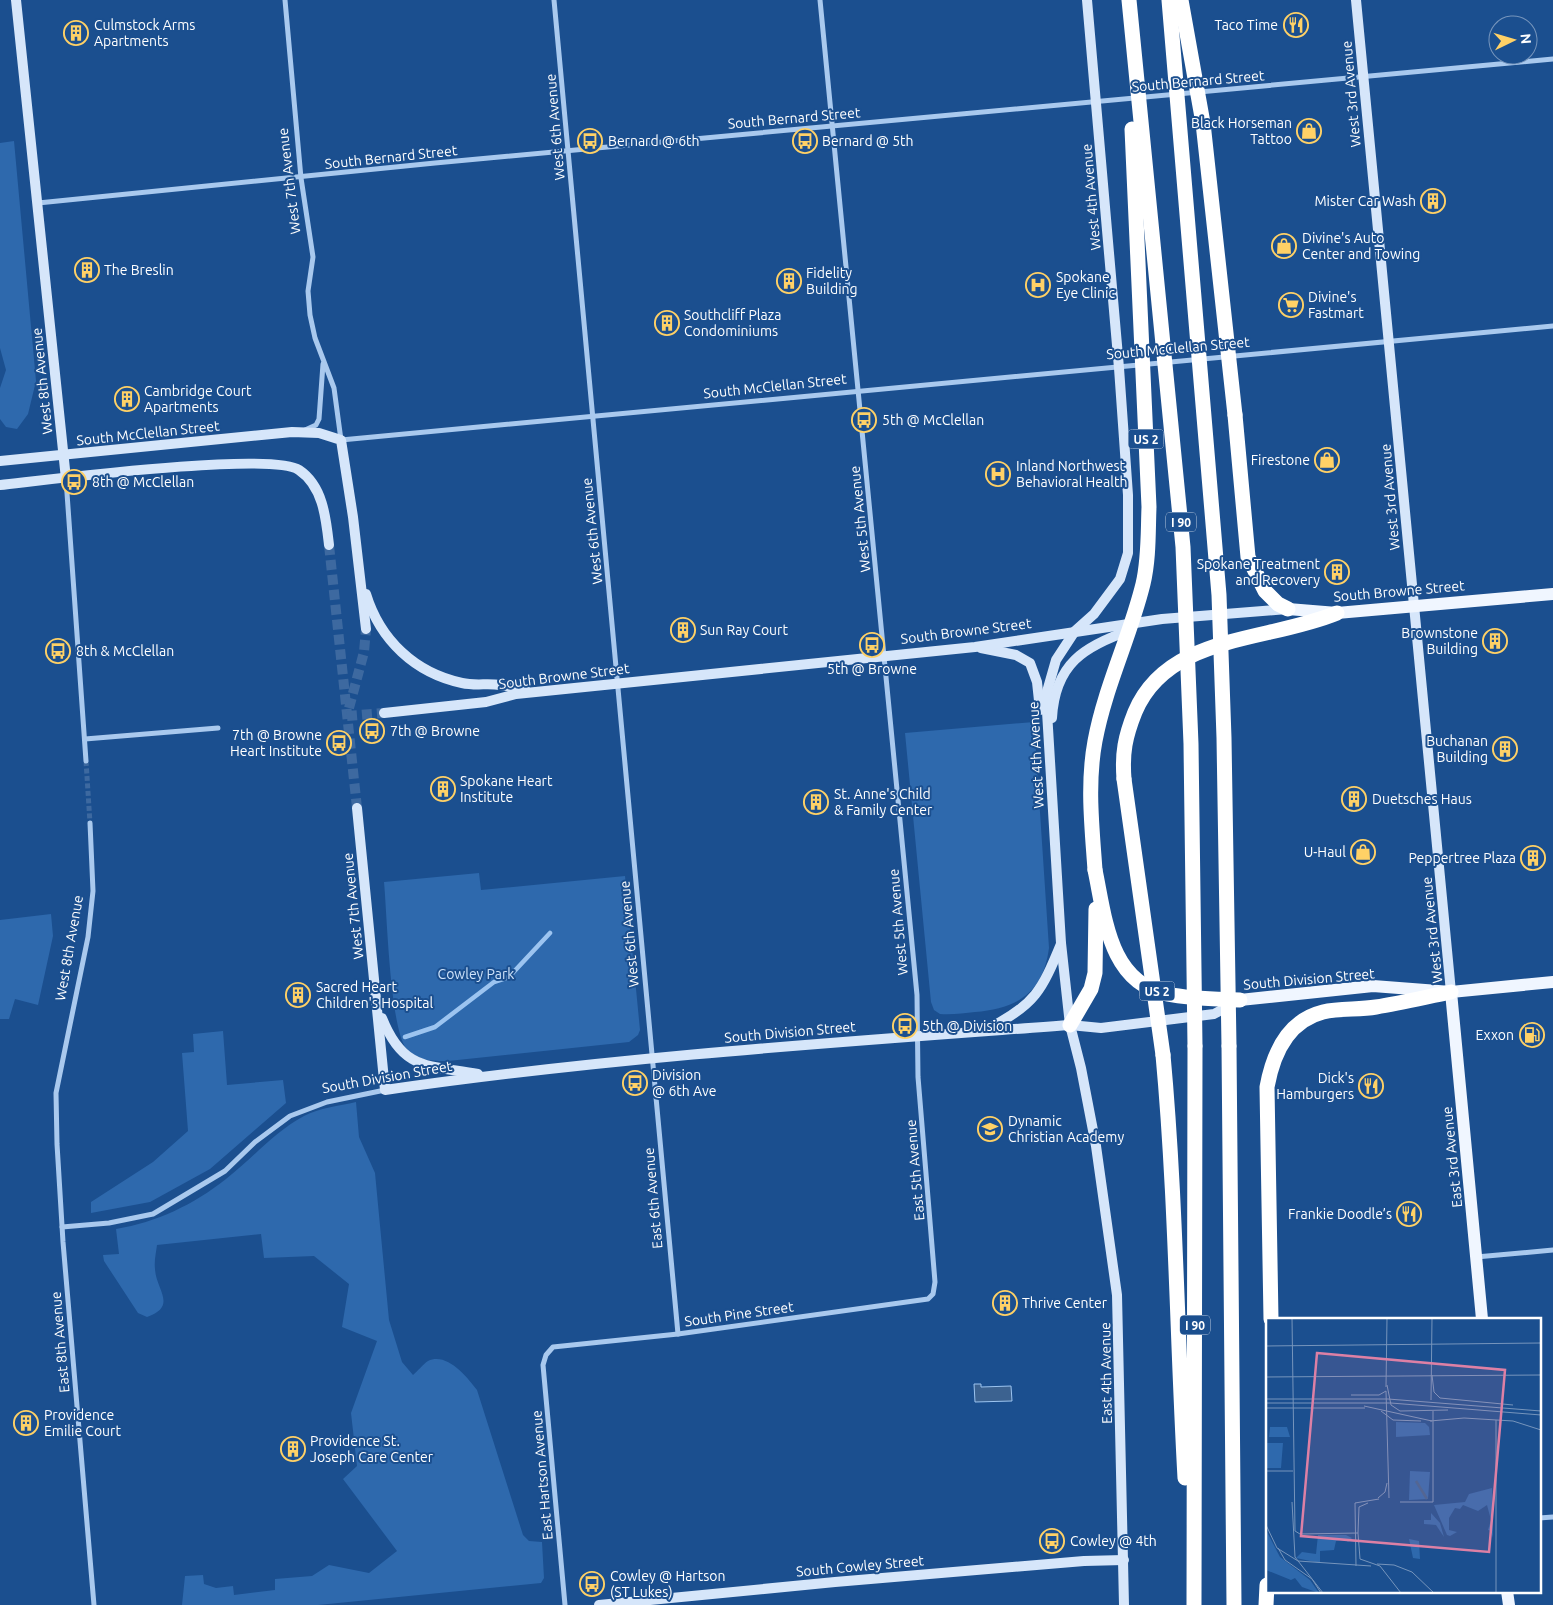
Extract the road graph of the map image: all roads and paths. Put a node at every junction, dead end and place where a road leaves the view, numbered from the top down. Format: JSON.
{"nodes":[{"id":1,"x":16,"y":0,"type":"edge"},
{"id":2,"x":285,"y":0,"type":"edge"},
{"id":3,"x":554,"y":0,"type":"edge"},
{"id":4,"x":820,"y":0,"type":"edge"},
{"id":5,"x":1087,"y":0,"type":"edge"},
{"id":6,"x":1127,"y":0,"type":"edge"},
{"id":7,"x":1170,"y":0,"type":"edge"},
{"id":8,"x":1181,"y":0,"type":"edge"},
{"id":9,"x":1356,"y":0,"type":"edge"},
{"id":10,"x":1553,"y":59,"type":"edge"},
{"id":11,"x":1363,"y":78,"type":"junction"},
{"id":12,"x":1097,"y":101,"type":"junction"},
{"id":13,"x":832,"y":126,"type":"junction"},
{"id":14,"x":568,"y":151,"type":"junction"},
{"id":15,"x":301,"y":178,"type":"junction"},
{"id":16,"x":38,"y":203,"type":"junction"},
{"id":17,"x":1553,"y":326,"type":"edge"},
{"id":18,"x":1388,"y":342,"type":"junction"},
{"id":19,"x":322,"y":356,"type":"junction"},
{"id":20,"x":1119,"y":368,"type":"junction"},
{"id":21,"x":859,"y":392,"type":"junction"},
{"id":22,"x":592,"y":418,"type":"junction"},
{"id":23,"x":301,"y":432,"type":"junction"},
{"id":24,"x":341,"y":440,"type":"junction"},
{"id":25,"x":64,"y":455,"type":"junction"},
{"id":26,"x":0,"y":462,"type":"edge"},
{"id":27,"x":66,"y":479,"type":"junction"},
{"id":28,"x":0,"y":485,"type":"edge"},
{"id":29,"x":329,"y":545,"type":"tunnel mouth"},
{"id":30,"x":361,"y":579,"type":"junction"},
{"id":31,"x":1553,"y":594,"type":"edge"},
{"id":32,"x":1413,"y":605,"type":"junction"},
{"id":33,"x":1288,"y":609,"type":"junction"},
{"id":34,"x":1336,"y":613,"type":"junction"},
{"id":35,"x":1162,"y":619,"type":"junction"},
{"id":36,"x":366,"y":629,"type":"tunnel mouth"},
{"id":37,"x":1076,"y":631,"type":"junction"},
{"id":38,"x":975,"y":647,"type":"junction"},
{"id":39,"x":884,"y":656,"type":"junction"},
{"id":40,"x":618,"y":684,"type":"junction"},
{"id":41,"x":535,"y":692,"type":"junction"},
{"id":42,"x":384,"y":713,"type":"tunnel mouth"},
{"id":43,"x":218,"y":728,"type":"dead end"},
{"id":44,"x":85,"y":739,"type":"junction"},
{"id":45,"x":1048,"y":740,"type":"junction"},
{"id":46,"x":86,"y":761,"type":"tunnel mouth"},
{"id":47,"x":357,"y":808,"type":"tunnel mouth"},
{"id":48,"x":90,"y":823,"type":"tunnel mouth"},
{"id":49,"x":1095,"y":870,"type":"junction"},
{"id":50,"x":1061,"y":943,"type":"junction"},
{"id":51,"x":1553,"y":982,"type":"edge"},
{"id":52,"x":1452,"y":992,"type":"junction"},
{"id":53,"x":1240,"y":1000,"type":"junction"},
{"id":54,"x":377,"y":1008,"type":"junction"},
{"id":55,"x":1070,"y":1025,"type":"junction"},
{"id":56,"x":984,"y":1031,"type":"junction"},
{"id":57,"x":917,"y":1036,"type":"junction"},
{"id":58,"x":652,"y":1060,"type":"junction"},
{"id":59,"x":59,"y":1076,"type":"joint"},
{"id":60,"x":486,"y":1076,"type":"junction"},
{"id":61,"x":384,"y":1090,"type":"junction"},
{"id":62,"x":62,"y":1227,"type":"junction"},
{"id":63,"x":1553,"y":1250,"type":"edge"},
{"id":64,"x":1476,"y":1257,"type":"junction"},
{"id":65,"x":928,"y":1299,"type":"joint"},
{"id":66,"x":1271,"y":1318,"type":"edge"},
{"id":67,"x":1482,"y":1318,"type":"edge"},
{"id":68,"x":678,"y":1334,"type":"junction"},
{"id":69,"x":553,"y":1347,"type":"joint"},
{"id":70,"x":1553,"y":1517,"type":"edge"},
{"id":71,"x":1540,"y":1518,"type":"edge"},
{"id":72,"x":1124,"y":1560,"type":"junction"},
{"id":73,"x":1267,"y":1592,"type":"edge"},
{"id":74,"x":1508,"y":1592,"type":"edge"},
{"id":75,"x":94,"y":1605,"type":"edge"},
{"id":76,"x":565,"y":1605,"type":"edge"},
{"id":77,"x":599,"y":1605,"type":"edge"},
{"id":78,"x":1124,"y":1605,"type":"edge"},
{"id":79,"x":1193,"y":1605,"type":"edge"},
{"id":80,"x":1234,"y":1605,"type":"edge"},
{"id":81,"x":1266,"y":1605,"type":"edge"},
{"id":82,"x":1509,"y":1605,"type":"edge"}],
"edges":[{"from":1,"to":16,"type":"street","name":"West 8th Avenue"},
{"from":2,"to":15,"type":"street","name":"West 7th Avenue"},
{"from":3,"to":14,"type":"street","name":"West 6th Avenue"},
{"from":4,"to":13,"type":"street","name":"West 5th Avenue"},
{"from":5,"to":12,"type":"street","name":"West 4th Avenue"},
{"from":6,"to":49,"type":"highway","number":"US 2","bridge":true},
{"from":6,"to":79,"type":"highway","number":"I 90","bridge":true},
{"from":7,"to":80,"type":"highway","number":"I 90","bridge":true},
{"from":8,"to":33,"type":"highway","bridge":true},
{"from":9,"to":11,"type":"street","name":"West 3rd Avenue"},
{"from":10,"to":11,"type":"street","name":"South Bernard Street"},
{"from":11,"to":12,"type":"street","name":"South Bernard Street"},
{"from":11,"to":18,"type":"street","name":"West 3rd Avenue"},
{"from":12,"to":13,"type":"street","name":"South Bernard Street"},
{"from":12,"to":20,"type":"street","name":"West 4th Avenue"},
{"from":13,"to":14,"type":"street","name":"South Bernard Street"},
{"from":13,"to":21,"type":"street","name":"West 5th Avenue"},
{"from":14,"to":15,"type":"street","name":"South Bernard Street"},
{"from":14,"to":22,"type":"street","name":"West 6th Avenue"},
{"from":15,"to":16,"type":"street","name":"South Bernard Street"},
{"from":15,"to":19,"type":"street","name":"West 7th Avenue"},
{"from":16,"to":25,"type":"street","name":"West 8th Avenue"},
{"from":17,"to":18,"type":"street","name":"South McClellan Street"},
{"from":18,"to":20,"type":"street","name":"South McClellan Street"},
{"from":18,"to":32,"type":"street","name":"West 3rd Avenue"},
{"from":19,"to":23,"type":"street","name":"West 7th Avenue"},
{"from":19,"to":24,"type":"street","name":"West 7th Avenue"},
{"from":20,"to":21,"type":"street","name":"South McClellan Street"},
{"from":20,"to":37,"type":"street","name":"West 4th Avenue"},
{"from":21,"to":22,"type":"street","name":"South McClellan Street"},
{"from":21,"to":39,"type":"street","name":"West 5th Avenue"},
{"from":22,"to":24,"type":"street","name":"South McClellan Street"},
{"from":22,"to":40,"type":"street","name":"West 6th Avenue"},
{"from":23,"to":24,"type":"street","name":"South McClellan Street"},
{"from":23,"to":25,"type":"street","name":"South McClellan Street"},
{"from":24,"to":30,"type":"street","name":"West 7th Avenue"},
{"from":25,"to":26,"type":"street","name":"South McClellan Street"},
{"from":25,"to":27,"type":"street","name":"West 8th Avenue"},
{"from":27,"to":28,"type":"street"},
{"from":27,"to":29,"type":"street"},
{"from":27,"to":44,"type":"street","name":"West 8th Avenue"},
{"from":30,"to":36,"type":"street","name":"West 7th Avenue"},
{"from":30,"to":41,"type":"street","name":"West 7th Avenue"},
{"from":31,"to":32,"type":"main road","name":"South Browne Street"},
{"from":32,"to":34,"type":"main road","name":"South Browne Street"},
{"from":32,"to":52,"type":"street","name":"West 3rd Avenue"},
{"from":33,"to":34,"type":"main road","name":"South Browne Street"},
{"from":33,"to":35,"type":"street","name":"South Browne Street"},
{"from":34,"to":79,"type":"highway","bridge":true},
{"from":35,"to":37,"type":"street","name":"South Browne Street"},
{"from":35,"to":45,"type":"street"},
{"from":37,"to":38,"type":"street","name":"South Browne Street"},
{"from":37,"to":45,"type":"street","name":"West 4th Avenue"},
{"from":38,"to":39,"type":"street","name":"South Browne Street"},
{"from":38,"to":45,"type":"street"},
{"from":39,"to":40,"type":"street","name":"South Browne Street"},
{"from":39,"to":57,"type":"street","name":"West 5th Avenue"},
{"from":40,"to":41,"type":"street","name":"South Browne Street"},
{"from":40,"to":58,"type":"street","name":"West 6th Avenue"},
{"from":41,"to":42,"type":"street","name":"South Browne Street"},
{"from":43,"to":44,"type":"street"},
{"from":44,"to":46,"type":"street","name":"West 8th Avenue"},
{"from":45,"to":50,"type":"street","name":"West 4th Avenue"},
{"from":47,"to":54,"type":"street","name":"West 7th Avenue"},
{"from":48,"to":59,"type":"street","name":"West 8th Avenue"},
{"from":49,"to":53,"type":"highway","number":"US 2"},
{"from":49,"to":55,"type":"highway"},
{"from":50,"to":55,"type":"street","name":"West 4th Avenue"},
{"from":50,"to":56,"type":"street"},
{"from":51,"to":52,"type":"main road","name":"South Division Street","number":"US 2"},
{"from":52,"to":53,"type":"main road","name":"South Division Street","number":"US 2"},
{"from":52,"to":64,"type":"main road","name":"East 3rd Avenue"},
{"from":52,"to":66,"type":"highway"},
{"from":53,"to":55,"type":"street","name":"South Division Street"},
{"from":54,"to":60,"type":"street"},
{"from":54,"to":61,"type":"street","name":"West 7th Avenue"},
{"from":55,"to":56,"type":"street","name":"South Division Street"},
{"from":55,"to":72,"type":"street","name":"East 4th Avenue"},
{"from":56,"to":57,"type":"street","name":"South Division Street"},
{"from":57,"to":58,"type":"street","name":"South Division Street"},
{"from":57,"to":65,"type":"street","name":"East 5th Avenue"},
{"from":58,"to":60,"type":"street","name":"South Division Street"},
{"from":58,"to":68,"type":"street","name":"East 6th Avenue"},
{"from":59,"to":62,"type":"street","name":"East 8th Avenue"},
{"from":60,"to":61,"type":"street","name":"South Division Street"},
{"from":61,"to":62,"type":"street","name":"South Division Street"},
{"from":62,"to":75,"type":"street","name":"East 8th Avenue"},
{"from":63,"to":64,"type":"street"},
{"from":64,"to":67,"type":"main road","name":"East 3rd Avenue"},
{"from":65,"to":68,"type":"street","name":"South Pine Street"},
{"from":68,"to":69,"type":"street","name":"South Pine Street"},
{"from":69,"to":76,"type":"street","name":"East Hartson Avenue"},
{"from":70,"to":71,"type":"street"},
{"from":72,"to":77,"type":"street","name":"South Cowley Street"},
{"from":72,"to":78,"type":"street","name":"East 4th Avenue"},
{"from":73,"to":81,"type":"highway"},
{"from":74,"to":82,"type":"main road"}]}
